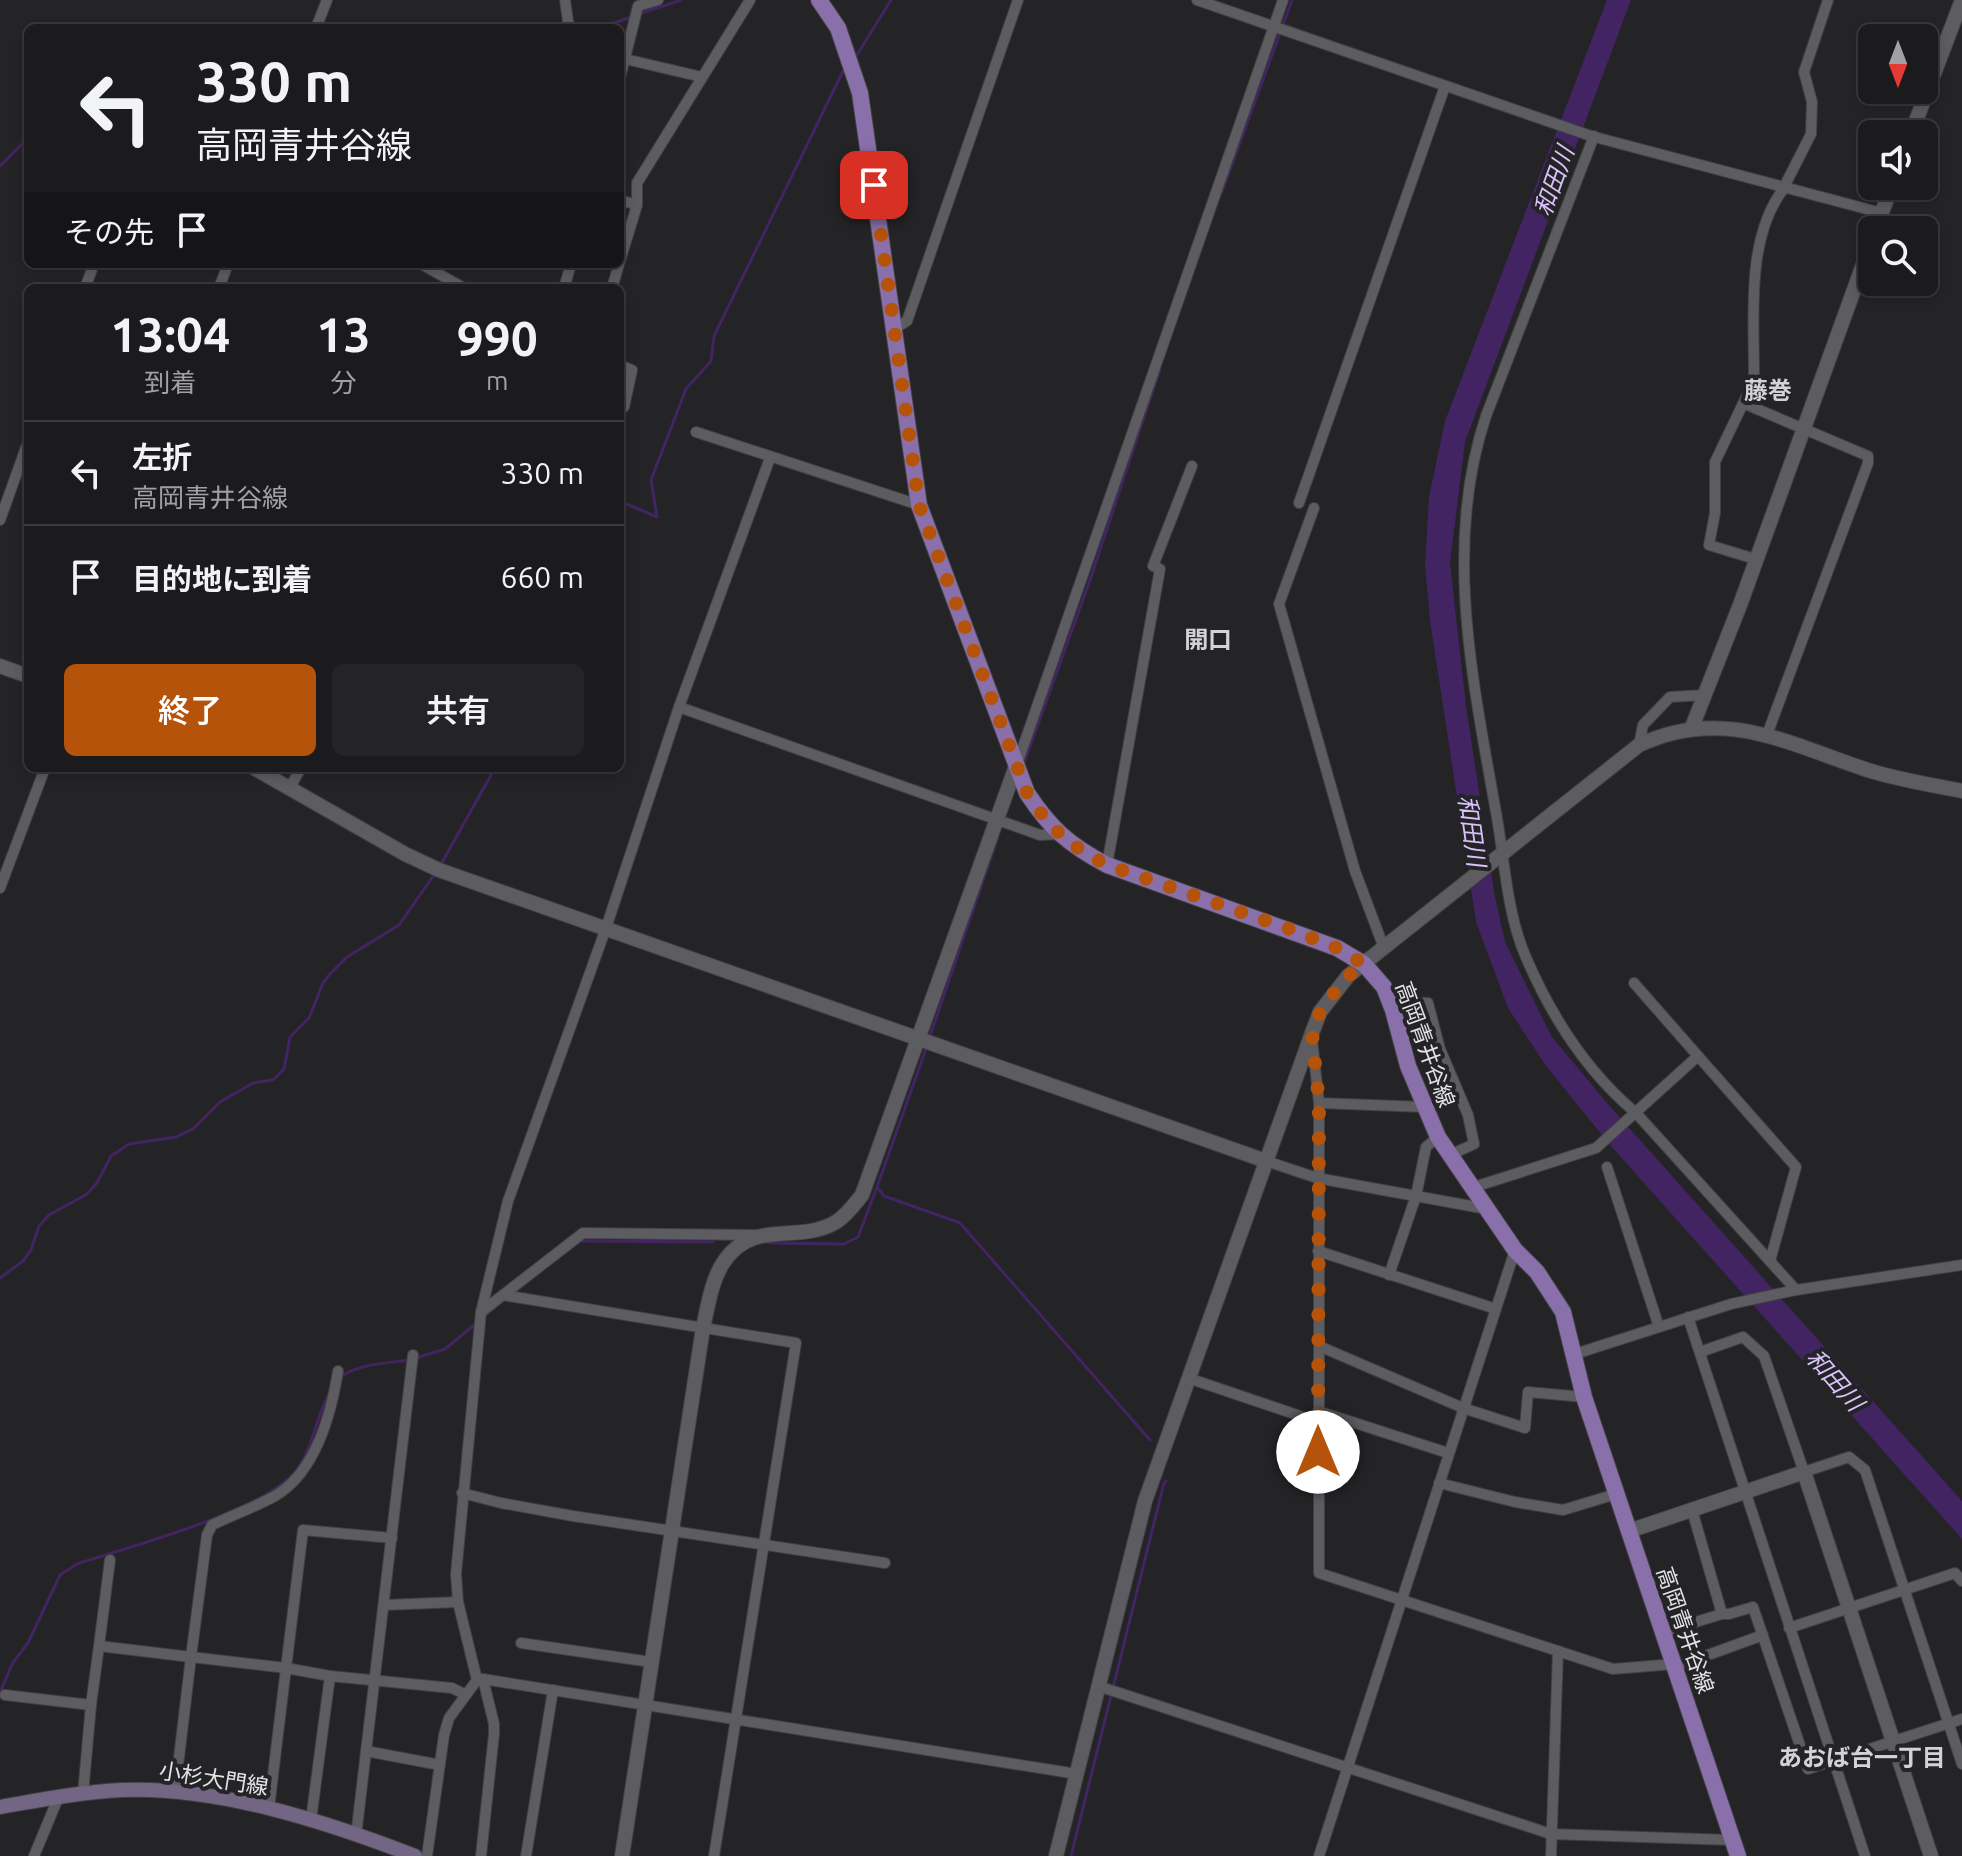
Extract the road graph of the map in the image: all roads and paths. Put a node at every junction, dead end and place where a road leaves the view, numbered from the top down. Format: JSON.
{"nodes":[{"id":1,"x":327,"y":0,"type":"edge"},
{"id":2,"x":565,"y":0,"type":"edge"},
{"id":3,"x":658,"y":0,"type":"edge"},
{"id":4,"x":750,"y":0,"type":"edge"},
{"id":5,"x":819,"y":0,"type":"edge"},
{"id":6,"x":1018,"y":0,"type":"edge"},
{"id":7,"x":1197,"y":0,"type":"edge"},
{"id":8,"x":1283,"y":0,"type":"edge"},
{"id":9,"x":1828,"y":0,"type":"edge"},
{"id":10,"x":1962,"y":0,"type":"edge"},
{"id":11,"x":318,"y":24,"type":"edge"},
{"id":12,"x":568,"y":24,"type":"edge"},
{"id":13,"x":1274,"y":27,"type":"junction"},
{"id":14,"x":625,"y":59,"type":"junction"},
{"id":15,"x":624,"y":63,"type":"edge"},
{"id":16,"x":702,"y":77,"type":"junction"},
{"id":17,"x":1445,"y":86,"type":"junction"},
{"id":18,"x":1916,"y":120,"type":"edge"},
{"id":19,"x":1593,"y":136,"type":"junction"},
{"id":20,"x":1785,"y":187,"type":"junction"},
{"id":21,"x":1887,"y":200,"type":"edge"},
{"id":22,"x":624,"y":201,"type":"edge"},
{"id":23,"x":637,"y":205,"type":"junction"},
{"id":24,"x":1882,"y":213,"type":"junction"},
{"id":25,"x":1881,"y":216,"type":"edge"},
{"id":26,"x":624,"y":249,"type":"edge"},
{"id":27,"x":428,"y":268,"type":"edge"},
{"id":28,"x":1858,"y":279,"type":"edge"},
{"id":29,"x":457,"y":284,"type":"edge"},
{"id":30,"x":894,"y":329,"type":"junction"},
{"id":31,"x":624,"y":367,"type":"edge"},
{"id":32,"x":1745,"y":404,"type":"junction"},
{"id":33,"x":624,"y":407,"type":"dead end"},
{"id":34,"x":1803,"y":430,"type":"junction"},
{"id":35,"x":696,"y":432,"type":"dead end"},
{"id":36,"x":24,"y":453,"type":"edge"},
{"id":37,"x":770,"y":458,"type":"junction"},
{"id":38,"x":1192,"y":466,"type":"dead end"},
{"id":39,"x":1299,"y":503,"type":"dead end"},
{"id":40,"x":919,"y":505,"type":"junction"},
{"id":41,"x":1314,"y":508,"type":"dead end"},
{"id":42,"x":0,"y":520,"type":"edge"},
{"id":43,"x":1755,"y":559,"type":"junction"},
{"id":44,"x":0,"y":666,"type":"edge"},
{"id":45,"x":24,"y":675,"type":"edge"},
{"id":46,"x":1704,"y":695,"type":"junction"},
{"id":47,"x":679,"y":707,"type":"junction"},
{"id":48,"x":1692,"y":727,"type":"junction"},
{"id":49,"x":1768,"y":732,"type":"dead end"},
{"id":50,"x":1639,"y":745,"type":"junction"},
{"id":51,"x":1016,"y":766,"type":"junction"},
{"id":52,"x":44,"y":772,"type":"edge"},
{"id":53,"x":261,"y":772,"type":"edge"},
{"id":54,"x":299,"y":772,"type":"edge"},
{"id":55,"x":289,"y":789,"type":"junction"},
{"id":56,"x":1962,"y":791,"type":"edge"},
{"id":57,"x":996,"y":819,"type":"junction"},
{"id":58,"x":1059,"y":834,"type":"junction"},
{"id":59,"x":1503,"y":853,"type":"junction"},
{"id":60,"x":1107,"y":865,"type":"junction"},
{"id":61,"x":0,"y":888,"type":"edge"},
{"id":62,"x":606,"y":928,"type":"junction"},
{"id":63,"x":1384,"y":948,"type":"junction"},
{"id":64,"x":1364,"y":964,"type":"junction"},
{"id":65,"x":1634,"y":983,"type":"dead end"},
{"id":66,"x":1390,"y":1001,"type":"junction"},
{"id":67,"x":1312,"y":1033,"type":"junction"},
{"id":68,"x":918,"y":1037,"type":"junction"},
{"id":69,"x":1698,"y":1056,"type":"junction"},
{"id":70,"x":1319,"y":1103,"type":"junction"},
{"id":71,"x":1425,"y":1107,"type":"junction"},
{"id":72,"x":1636,"y":1113,"type":"junction"},
{"id":73,"x":1438,"y":1137,"type":"junction"},
{"id":74,"x":1450,"y":1155,"type":"junction"},
{"id":75,"x":1266,"y":1161,"type":"junction"},
{"id":76,"x":1607,"y":1167,"type":"dead end"},
{"id":77,"x":1317,"y":1178,"type":"junction"},
{"id":78,"x":1471,"y":1188,"type":"junction"},
{"id":79,"x":1416,"y":1196,"type":"junction"},
{"id":80,"x":1487,"y":1209,"type":"junction"},
{"id":81,"x":755,"y":1235,"type":"junction"},
{"id":82,"x":1515,"y":1250,"type":"junction"},
{"id":83,"x":1318,"y":1251,"type":"junction"},
{"id":84,"x":1770,"y":1261,"type":"junction"},
{"id":85,"x":1962,"y":1265,"type":"edge"},
{"id":86,"x":1389,"y":1275,"type":"junction"},
{"id":87,"x":1796,"y":1290,"type":"junction"},
{"id":88,"x":503,"y":1295,"type":"junction"},
{"id":89,"x":1496,"y":1309,"type":"junction"},
{"id":90,"x":481,"y":1312,"type":"junction"},
{"id":91,"x":1688,"y":1317,"type":"junction"},
{"id":92,"x":1659,"y":1327,"type":"junction"},
{"id":93,"x":703,"y":1328,"type":"junction"},
{"id":94,"x":1319,"y":1346,"type":"junction"},
{"id":95,"x":1700,"y":1352,"type":"junction"},
{"id":96,"x":1575,"y":1354,"type":"junction"},
{"id":97,"x":413,"y":1355,"type":"dead end"},
{"id":98,"x":338,"y":1371,"type":"dead end"},
{"id":99,"x":1188,"y":1378,"type":"junction"},
{"id":100,"x":1584,"y":1397,"type":"junction"},
{"id":101,"x":1463,"y":1408,"type":"junction"},
{"id":102,"x":1318,"y":1416,"type":"junction"},
{"id":103,"x":1448,"y":1453,"type":"junction"},
{"id":104,"x":1804,"y":1472,"type":"junction"},
{"id":105,"x":1439,"y":1483,"type":"junction"},
{"id":106,"x":462,"y":1493,"type":"junction"},
{"id":107,"x":1616,"y":1494,"type":"junction"},
{"id":108,"x":1744,"y":1494,"type":"junction"},
{"id":109,"x":1692,"y":1510,"type":"junction"},
{"id":110,"x":671,"y":1530,"type":"junction"},
{"id":111,"x":1629,"y":1531,"type":"junction"},
{"id":112,"x":392,"y":1538,"type":"junction"},
{"id":113,"x":763,"y":1546,"type":"junction"},
{"id":114,"x":110,"y":1560,"type":"dead end"},
{"id":115,"x":885,"y":1563,"type":"dead end"},
{"id":116,"x":1962,"y":1581,"type":"edge"},
{"id":117,"x":1904,"y":1589,"type":"junction"},
{"id":118,"x":1401,"y":1599,"type":"junction"},
{"id":119,"x":458,"y":1602,"type":"junction"},
{"id":120,"x":384,"y":1605,"type":"junction"},
{"id":121,"x":1850,"y":1608,"type":"junction"},
{"id":122,"x":1722,"y":1614,"type":"junction"},
{"id":123,"x":1789,"y":1628,"type":"junction"},
{"id":124,"x":1663,"y":1632,"type":"junction"},
{"id":125,"x":1763,"y":1635,"type":"junction"},
{"id":126,"x":521,"y":1643,"type":"dead end"},
{"id":127,"x":99,"y":1646,"type":"junction"},
{"id":128,"x":1558,"y":1651,"type":"junction"},
{"id":129,"x":191,"y":1657,"type":"junction"},
{"id":130,"x":651,"y":1662,"type":"junction"},
{"id":131,"x":1675,"y":1665,"type":"junction"},
{"id":132,"x":286,"y":1668,"type":"junction"},
{"id":133,"x":330,"y":1676,"type":"junction"},
{"id":134,"x":480,"y":1679,"type":"junction"},
{"id":135,"x":375,"y":1681,"type":"junction"},
{"id":136,"x":1098,"y":1686,"type":"junction"},
{"id":137,"x":553,"y":1690,"type":"junction"},
{"id":138,"x":5,"y":1695,"type":"dead end"},
{"id":139,"x":466,"y":1695,"type":"junction"},
{"id":140,"x":91,"y":1705,"type":"junction"},
{"id":141,"x":644,"y":1705,"type":"junction"},
{"id":142,"x":1962,"y":1719,"type":"edge"},
{"id":143,"x":735,"y":1720,"type":"junction"},
{"id":144,"x":1948,"y":1724,"type":"junction"},
{"id":145,"x":1894,"y":1742,"type":"junction"},
{"id":146,"x":366,"y":1751,"type":"junction"},
{"id":147,"x":1834,"y":1761,"type":"junction"},
{"id":148,"x":1962,"y":1764,"type":"edge"},
{"id":149,"x":440,"y":1765,"type":"junction"},
{"id":150,"x":1348,"y":1768,"type":"junction"},
{"id":151,"x":1077,"y":1774,"type":"junction"},
{"id":152,"x":175,"y":1791,"type":"junction"},
{"id":153,"x":83,"y":1794,"type":"junction"},
{"id":154,"x":59,"y":1796,"type":"junction"},
{"id":155,"x":0,"y":1807,"type":"edge"},
{"id":156,"x":269,"y":1808,"type":"junction"},
{"id":157,"x":311,"y":1820,"type":"junction"},
{"id":158,"x":1551,"y":1834,"type":"junction"},
{"id":159,"x":356,"y":1836,"type":"junction"},
{"id":160,"x":1735,"y":1848,"type":"edge"},
{"id":161,"x":34,"y":1856,"type":"edge"},
{"id":162,"x":415,"y":1856,"type":"edge"},
{"id":163,"x":427,"y":1856,"type":"edge"},
{"id":164,"x":481,"y":1856,"type":"edge"},
{"id":165,"x":526,"y":1856,"type":"edge"},
{"id":166,"x":622,"y":1856,"type":"edge"},
{"id":167,"x":714,"y":1856,"type":"edge"},
{"id":168,"x":1056,"y":1856,"type":"edge"},
{"id":169,"x":1319,"y":1856,"type":"edge"},
{"id":170,"x":1551,"y":1856,"type":"edge"},
{"id":171,"x":1865,"y":1856,"type":"edge"},
{"id":172,"x":1931,"y":1856,"type":"edge"}],
"edges":[{"from":1,"to":11,"type":"street"},
{"from":2,"to":12,"type":"street"},
{"from":3,"to":14,"type":"street"},
{"from":4,"to":16,"type":"street"},
{"from":5,"to":30,"type":"main road","name":"高岡青井谷線"},
{"from":6,"to":30,"type":"street"},
{"from":7,"to":13,"type":"street"},
{"from":8,"to":13,"type":"street"},
{"from":9,"to":20,"type":"street"},
{"from":10,"to":18,"type":"street"},
{"from":13,"to":17,"type":"street"},
{"from":13,"to":51,"type":"street"},
{"from":14,"to":15,"type":"street"},
{"from":14,"to":16,"type":"street"},
{"from":16,"to":23,"type":"street"},
{"from":17,"to":19,"type":"street"},
{"from":17,"to":39,"type":"street"},
{"from":19,"to":20,"type":"street"},
{"from":19,"to":59,"type":"street"},
{"from":20,"to":24,"type":"street"},
{"from":20,"to":32,"type":"street"},
{"from":21,"to":24,"type":"street"},
{"from":22,"to":23,"type":"street"},
{"from":23,"to":26,"type":"street"},
{"from":24,"to":25,"type":"street"},
{"from":27,"to":29,"type":"street"},
{"from":28,"to":34,"type":"street"},
{"from":30,"to":40,"type":"main road","name":"高岡青井谷線"},
{"from":31,"to":33,"type":"street"},
{"from":32,"to":34,"type":"street"},
{"from":32,"to":43,"type":"street"},
{"from":34,"to":43,"type":"street"},
{"from":34,"to":49,"type":"street"},
{"from":35,"to":37,"type":"street"},
{"from":36,"to":42,"type":"street"},
{"from":37,"to":40,"type":"street"},
{"from":37,"to":47,"type":"street"},
{"from":38,"to":60,"type":"street"},
{"from":40,"to":51,"type":"main road","name":"高岡青井谷線"},
{"from":41,"to":63,"type":"street"},
{"from":43,"to":46,"type":"street"},
{"from":44,"to":45,"type":"street"},
{"from":46,"to":48,"type":"street"},
{"from":46,"to":50,"type":"street"},
{"from":47,"to":57,"type":"street"},
{"from":47,"to":62,"type":"street"},
{"from":48,"to":50,"type":"street"},
{"from":48,"to":56,"type":"street"},
{"from":50,"to":59,"type":"street"},
{"from":51,"to":57,"type":"street"},
{"from":51,"to":58,"type":"main road","name":"高岡青井谷線"},
{"from":52,"to":61,"type":"street"},
{"from":53,"to":55,"type":"street"},
{"from":54,"to":55,"type":"street"},
{"from":55,"to":62,"type":"street"},
{"from":57,"to":58,"type":"street"},
{"from":57,"to":68,"type":"street"},
{"from":58,"to":60,"type":"main road","name":"高岡青井谷線"},
{"from":59,"to":63,"type":"street"},
{"from":59,"to":72,"type":"street"},
{"from":60,"to":64,"type":"main road","name":"高岡青井谷線"},
{"from":62,"to":68,"type":"street"},
{"from":62,"to":90,"type":"street"},
{"from":63,"to":64,"type":"street"},
{"from":64,"to":66,"type":"main road","name":"高岡青井谷線"},
{"from":64,"to":67,"type":"street"},
{"from":65,"to":69,"type":"street"},
{"from":66,"to":71,"type":"main road","name":"高岡青井谷線"},
{"from":66,"to":74,"type":"street"},
{"from":67,"to":70,"type":"street"},
{"from":67,"to":75,"type":"street"},
{"from":68,"to":75,"type":"street"},
{"from":68,"to":81,"type":"street"},
{"from":69,"to":72,"type":"street"},
{"from":69,"to":84,"type":"street"},
{"from":70,"to":71,"type":"street"},
{"from":70,"to":77,"type":"street"},
{"from":71,"to":73,"type":"main road","name":"高岡青井谷線"},
{"from":72,"to":78,"type":"street"},
{"from":72,"to":84,"type":"street"},
{"from":73,"to":74,"type":"main road","name":"高岡青井谷線"},
{"from":73,"to":79,"type":"street"},
{"from":74,"to":78,"type":"main road","name":"高岡青井谷線"},
{"from":75,"to":77,"type":"street"},
{"from":75,"to":99,"type":"street"},
{"from":76,"to":92,"type":"street"},
{"from":77,"to":79,"type":"street"},
{"from":77,"to":83,"type":"street"},
{"from":78,"to":80,"type":"main road","name":"高岡青井谷線"},
{"from":79,"to":80,"type":"street"},
{"from":79,"to":86,"type":"street"},
{"from":80,"to":82,"type":"main road","name":"高岡青井谷線"},
{"from":81,"to":88,"type":"street"},
{"from":81,"to":93,"type":"street"},
{"from":82,"to":89,"type":"street"},
{"from":82,"to":96,"type":"main road","name":"高岡青井谷線"},
{"from":83,"to":86,"type":"street"},
{"from":83,"to":94,"type":"street"},
{"from":84,"to":87,"type":"street"},
{"from":85,"to":87,"type":"street"},
{"from":86,"to":89,"type":"street"},
{"from":87,"to":91,"type":"street"},
{"from":88,"to":90,"type":"street"},
{"from":88,"to":93,"type":"street"},
{"from":89,"to":101,"type":"street"},
{"from":90,"to":106,"type":"street"},
{"from":91,"to":92,"type":"street"},
{"from":91,"to":95,"type":"street"},
{"from":92,"to":96,"type":"street"},
{"from":93,"to":110,"type":"street"},
{"from":93,"to":113,"type":"street"},
{"from":94,"to":101,"type":"street"},
{"from":94,"to":102,"type":"street"},
{"from":95,"to":104,"type":"street"},
{"from":95,"to":108,"type":"street"},
{"from":96,"to":100,"type":"main road","name":"高岡青井谷線"},
{"from":97,"to":112,"type":"street"},
{"from":98,"to":129,"type":"street"},
{"from":99,"to":102,"type":"street"},
{"from":99,"to":136,"type":"street"},
{"from":100,"to":101,"type":"street"},
{"from":100,"to":107,"type":"main road","name":"高岡青井谷線"},
{"from":101,"to":103,"type":"street"},
{"from":102,"to":103,"type":"street"},
{"from":102,"to":118,"type":"street"},
{"from":103,"to":105,"type":"street"},
{"from":104,"to":108,"type":"street"},
{"from":104,"to":117,"type":"street"},
{"from":104,"to":121,"type":"street"},
{"from":105,"to":107,"type":"street"},
{"from":105,"to":118,"type":"street"},
{"from":106,"to":110,"type":"street"},
{"from":106,"to":119,"type":"street"},
{"from":107,"to":111,"type":"main road","name":"高岡青井谷線"},
{"from":108,"to":109,"type":"street"},
{"from":108,"to":123,"type":"street"},
{"from":109,"to":111,"type":"street"},
{"from":109,"to":122,"type":"street"},
{"from":110,"to":113,"type":"street"},
{"from":110,"to":130,"type":"street"},
{"from":111,"to":124,"type":"main road","name":"高岡青井谷線"},
{"from":112,"to":120,"type":"street"},
{"from":112,"to":132,"type":"street"},
{"from":113,"to":115,"type":"street"},
{"from":113,"to":143,"type":"street"},
{"from":114,"to":127,"type":"street"},
{"from":116,"to":117,"type":"street"},
{"from":117,"to":121,"type":"street"},
{"from":117,"to":144,"type":"street"},
{"from":118,"to":128,"type":"street"},
{"from":118,"to":150,"type":"street"},
{"from":119,"to":120,"type":"street"},
{"from":119,"to":134,"type":"street"},
{"from":120,"to":135,"type":"street"},
{"from":121,"to":123,"type":"street"},
{"from":121,"to":145,"type":"street"},
{"from":122,"to":124,"type":"street"},
{"from":122,"to":125,"type":"street"},
{"from":123,"to":147,"type":"street"},
{"from":124,"to":131,"type":"main road","name":"高岡青井谷線"},
{"from":125,"to":131,"type":"street"},
{"from":125,"to":147,"type":"street"},
{"from":126,"to":130,"type":"street"},
{"from":127,"to":129,"type":"street"},
{"from":127,"to":140,"type":"street"},
{"from":128,"to":131,"type":"street"},
{"from":128,"to":158,"type":"street"},
{"from":129,"to":132,"type":"street"},
{"from":129,"to":152,"type":"street"},
{"from":130,"to":141,"type":"street"},
{"from":131,"to":160,"type":"main road","name":"高岡青井谷線"},
{"from":132,"to":133,"type":"street"},
{"from":132,"to":156,"type":"street"},
{"from":133,"to":135,"type":"street"},
{"from":133,"to":157,"type":"street"},
{"from":134,"to":137,"type":"street"},
{"from":134,"to":139,"type":"street"},
{"from":134,"to":164,"type":"street"},
{"from":135,"to":139,"type":"street"},
{"from":135,"to":146,"type":"street"},
{"from":136,"to":150,"type":"street"},
{"from":136,"to":151,"type":"street"},
{"from":137,"to":141,"type":"street"},
{"from":137,"to":165,"type":"street"},
{"from":138,"to":140,"type":"street"},
{"from":139,"to":149,"type":"street"},
{"from":140,"to":153,"type":"street"},
{"from":141,"to":143,"type":"street"},
{"from":141,"to":166,"type":"street"},
{"from":142,"to":144,"type":"street"},
{"from":143,"to":151,"type":"street"},
{"from":143,"to":167,"type":"street"},
{"from":144,"to":145,"type":"street"},
{"from":144,"to":148,"type":"street"},
{"from":145,"to":147,"type":"street"},
{"from":145,"to":172,"type":"street"},
{"from":146,"to":149,"type":"street"},
{"from":146,"to":159,"type":"street"},
{"from":147,"to":171,"type":"street"},
{"from":149,"to":163,"type":"street"},
{"from":150,"to":158,"type":"street"},
{"from":150,"to":169,"type":"street"},
{"from":151,"to":168,"type":"street"},
{"from":152,"to":153,"type":"main road","name":"小杉大門線"},
{"from":152,"to":156,"type":"main road","name":"小杉大門線"},
{"from":153,"to":154,"type":"main road","name":"小杉大門線"},
{"from":154,"to":155,"type":"main road","name":"小杉大門線"},
{"from":154,"to":161,"type":"street"},
{"from":156,"to":157,"type":"main road","name":"小杉大門線"},
{"from":157,"to":159,"type":"main road","name":"小杉大門線"},
{"from":158,"to":160,"type":"street"},
{"from":158,"to":170,"type":"street"},
{"from":159,"to":162,"type":"main road","name":"小杉大門線"}]}
